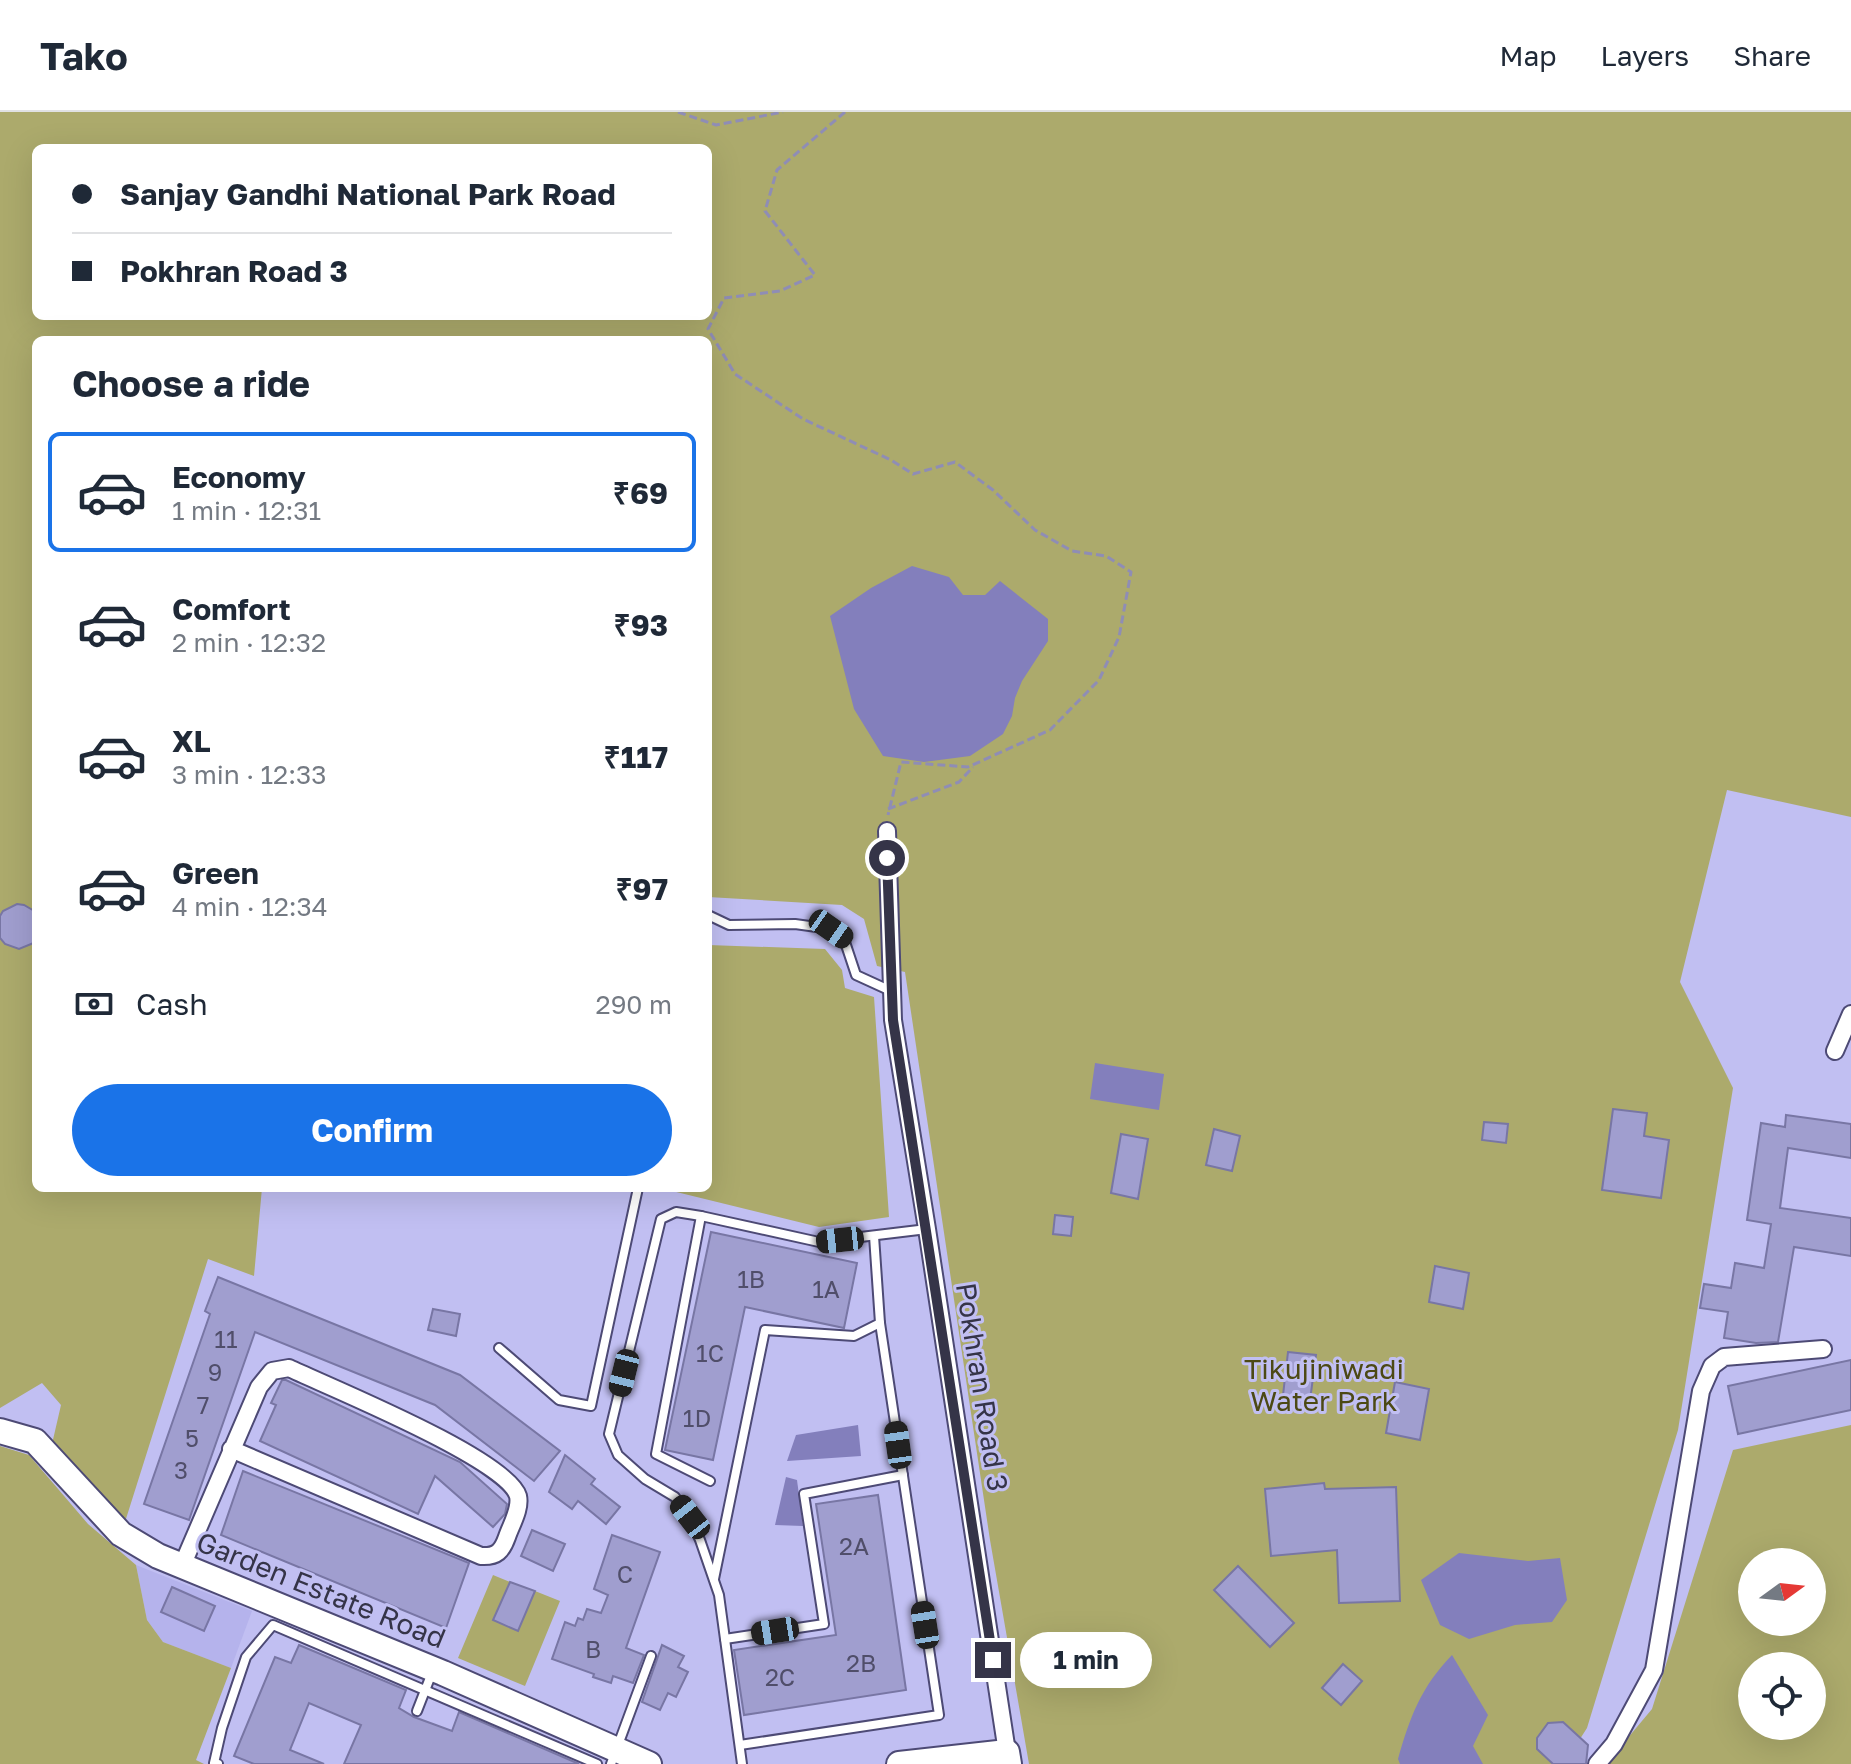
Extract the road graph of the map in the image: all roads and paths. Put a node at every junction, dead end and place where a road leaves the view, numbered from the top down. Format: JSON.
{"nodes":[{"id":1,"x":678,"y":112,"type":"edge"},
{"id":2,"x":783,"y":112,"type":"edge"},
{"id":3,"x":845,"y":112,"type":"edge"},
{"id":4,"x":979,"y":762,"type":"junction"},
{"id":5,"x":888,"y":809,"type":"junction"},
{"id":6,"x":887,"y":831,"type":"joint"},
{"id":7,"x":712,"y":917,"type":"edge"},
{"id":8,"x":892,"y":992,"type":"junction"},
{"id":9,"x":1851,"y":1014,"type":"edge"},
{"id":10,"x":1835,"y":1051,"type":"dead end"},
{"id":11,"x":637,"y":1192,"type":"edge"},
{"id":12,"x":701,"y":1216,"type":"junction"},
{"id":13,"x":927,"y":1229,"type":"junction"},
{"id":14,"x":874,"y":1236,"type":"junction"},
{"id":15,"x":880,"y":1323,"type":"junction"},
{"id":16,"x":499,"y":1348,"type":"dead end"},
{"id":17,"x":1823,"y":1349,"type":"dead end"},
{"id":18,"x":0,"y":1431,"type":"edge"},
{"id":19,"x":231,"y":1449,"type":"junction"},
{"id":20,"x":903,"y":1475,"type":"junction"},
{"id":21,"x":710,"y":1481,"type":"dead end"},
{"id":22,"x":182,"y":1566,"type":"junction"},
{"id":23,"x":714,"y":1579,"type":"junction"},
{"id":24,"x":725,"y":1639,"type":"junction"},
{"id":25,"x":651,"y":1656,"type":"dead end"},
{"id":26,"x":429,"y":1679,"type":"junction"},
{"id":27,"x":417,"y":1711,"type":"dead end"},
{"id":28,"x":740,"y":1745,"type":"junction"},
{"id":29,"x":1008,"y":1758,"type":"edge"},
{"id":30,"x":609,"y":1759,"type":"edge"},
{"id":31,"x":218,"y":1764,"type":"edge"},
{"id":32,"x":649,"y":1764,"type":"edge"},
{"id":33,"x":742,"y":1764,"type":"edge"},
{"id":34,"x":899,"y":1764,"type":"edge"},
{"id":35,"x":1597,"y":1764,"type":"edge"}],
"edges":[{"from":1,"to":2,"type":"path"},
{"from":3,"to":4,"type":"path"},
{"from":4,"to":5,"type":"path"},
{"from":4,"to":5,"type":"path"},
{"from":5,"to":6,"type":"path"},
{"from":6,"to":8,"type":"street","name":"Pokhran Road 3"},
{"from":7,"to":8,"type":"lane"},
{"from":8,"to":13,"type":"street","name":"Pokhran Road 3"},
{"from":9,"to":10,"type":"street"},
{"from":11,"to":16,"type":"lane"},
{"from":12,"to":14,"type":"lane"},
{"from":12,"to":21,"type":"lane"},
{"from":12,"to":23,"type":"lane"},
{"from":13,"to":14,"type":"lane"},
{"from":13,"to":29,"type":"street","name":"Pokhran Road 3"},
{"from":14,"to":15,"type":"lane"},
{"from":15,"to":20,"type":"lane"},
{"from":15,"to":23,"type":"lane"},
{"from":17,"to":35,"type":"street"},
{"from":18,"to":22,"type":"street","name":"Garden Estate Road"},
{"from":19,"to":19,"type":"street"},
{"from":19,"to":22,"type":"street"},
{"from":20,"to":24,"type":"lane"},
{"from":20,"to":28,"type":"lane"},
{"from":22,"to":26,"type":"street","name":"Garden Estate Road"},
{"from":23,"to":24,"type":"lane"},
{"from":24,"to":28,"type":"lane"},
{"from":25,"to":30,"type":"lane"},
{"from":26,"to":27,"type":"lane"},
{"from":26,"to":30,"type":"street","name":"Garden Estate Road"},
{"from":26,"to":31,"type":"lane"},
{"from":28,"to":33,"type":"lane"},
{"from":29,"to":34,"type":"street"},
{"from":30,"to":32,"type":"street","name":"Garden Estate Road"}]}
